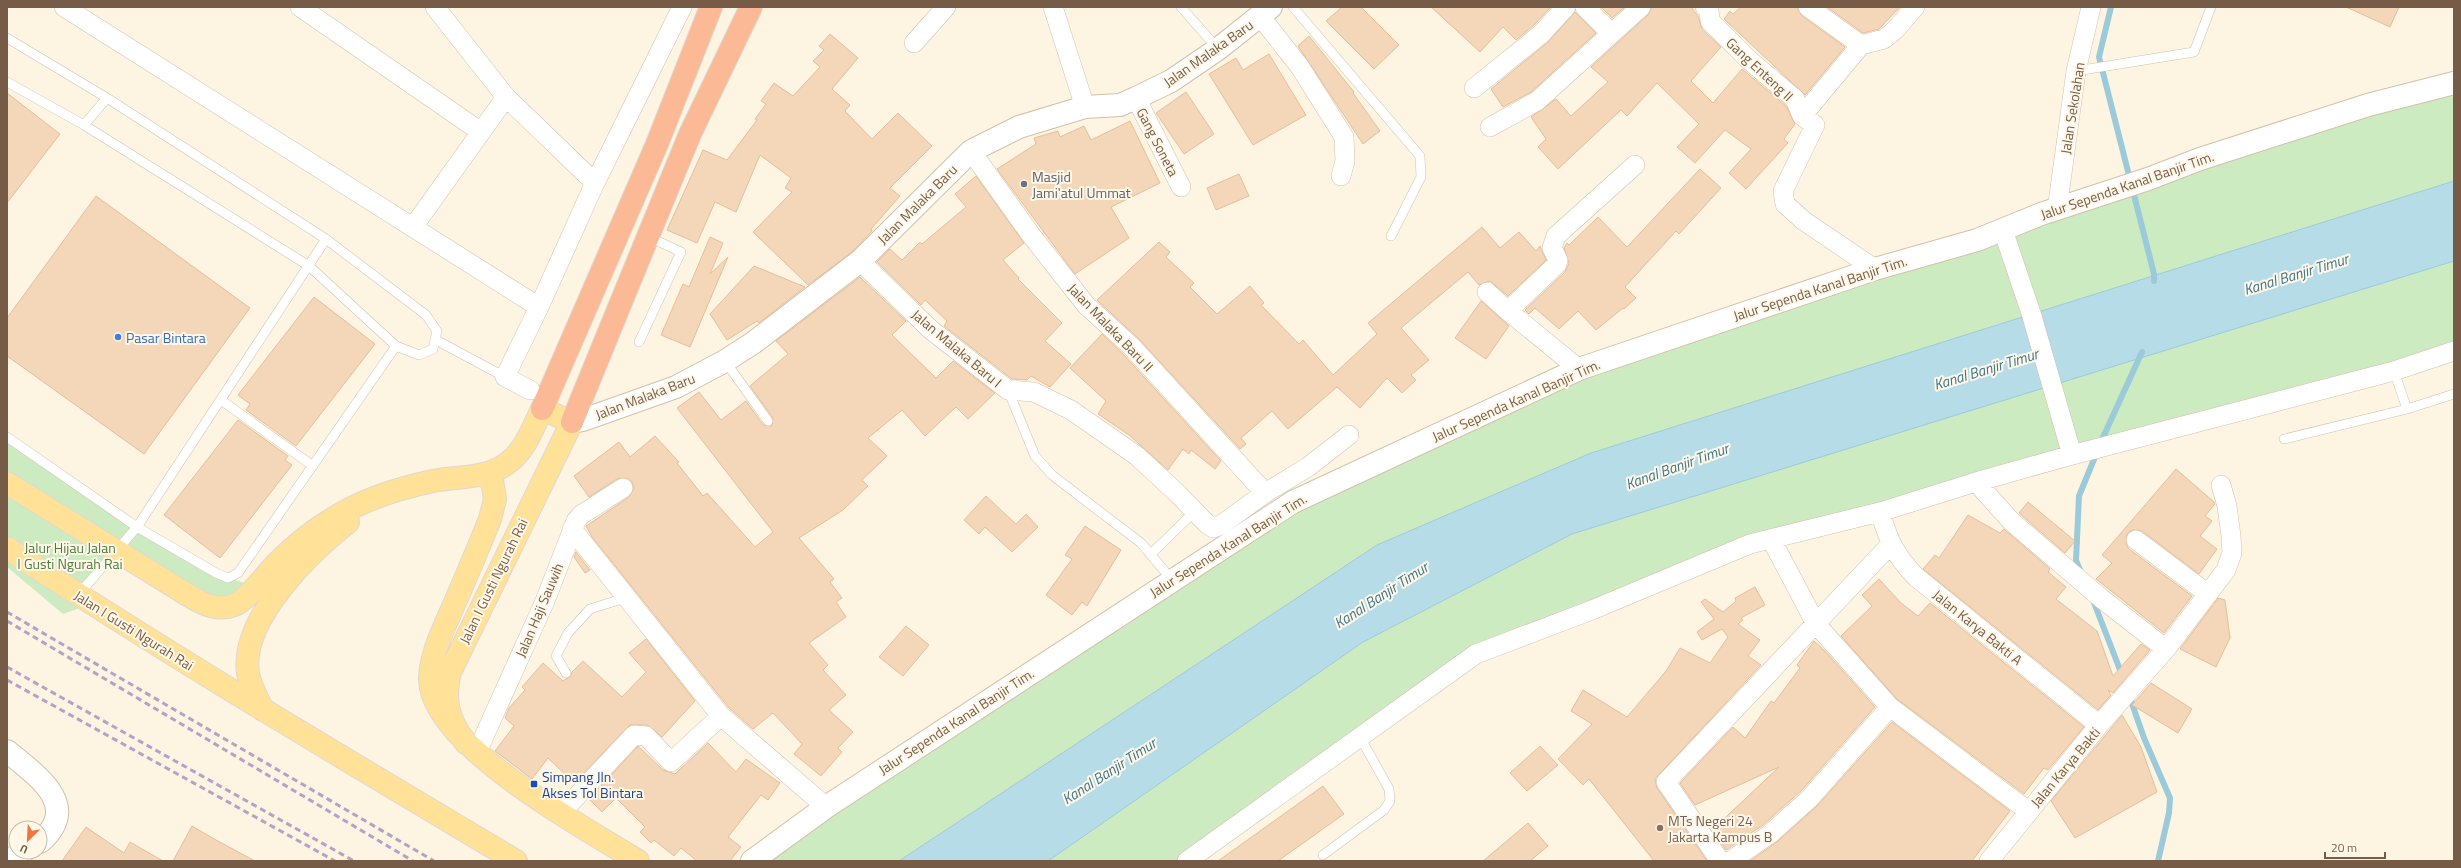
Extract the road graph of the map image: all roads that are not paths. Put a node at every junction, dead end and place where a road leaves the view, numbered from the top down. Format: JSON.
{"nodes":[{"id":1,"x":64,"y":7,"type":"edge"},
{"id":2,"x":300,"y":7,"type":"edge"},
{"id":3,"x":435,"y":7,"type":"edge"},
{"id":4,"x":682,"y":7,"type":"edge"},
{"id":5,"x":711,"y":7,"type":"edge"},
{"id":6,"x":751,"y":7,"type":"edge"},
{"id":7,"x":946,"y":7,"type":"edge"},
{"id":8,"x":1053,"y":7,"type":"edge"},
{"id":9,"x":1181,"y":7,"type":"edge"},
{"id":10,"x":1293,"y":7,"type":"edge"},
{"id":11,"x":1566,"y":7,"type":"edge"},
{"id":12,"x":1585,"y":7,"type":"edge"},
{"id":13,"x":1641,"y":7,"type":"edge"},
{"id":14,"x":1808,"y":7,"type":"edge"},
{"id":15,"x":1915,"y":7,"type":"edge"},
{"id":16,"x":2091,"y":7,"type":"edge"},
{"id":17,"x":2211,"y":7,"type":"edge"},
{"id":18,"x":1709,"y":8,"type":"edge"},
{"id":19,"x":1266,"y":12,"type":"edge"},
{"id":20,"x":1611,"y":33,"type":"junction"},
{"id":21,"x":7,"y":38,"type":"edge"},
{"id":22,"x":914,"y":43,"type":"dead end"},
{"id":23,"x":1861,"y":45,"type":"junction"},
{"id":24,"x":1218,"y":49,"type":"junction"},
{"id":25,"x":2085,"y":70,"type":"junction"},
{"id":26,"x":7,"y":82,"type":"edge"},
{"id":27,"x":2454,"y":83,"type":"edge"},
{"id":28,"x":1474,"y":88,"type":"dead end"},
{"id":29,"x":506,"y":97,"type":"junction"},
{"id":30,"x":108,"y":98,"type":"junction"},
{"id":31,"x":1136,"y":98,"type":"junction"},
{"id":32,"x":1086,"y":107,"type":"junction"},
{"id":33,"x":1802,"y":116,"type":"junction"},
{"id":34,"x":84,"y":125,"type":"junction"},
{"id":35,"x":1490,"y":127,"type":"dead end"},
{"id":36,"x":481,"y":132,"type":"junction"},
{"id":37,"x":971,"y":151,"type":"junction"},
{"id":38,"x":1635,"y":165,"type":"dead end"},
{"id":39,"x":1341,"y":176,"type":"dead end"},
{"id":40,"x":594,"y":185,"type":"junction"},
{"id":41,"x":1181,"y":187,"type":"dead end"},
{"id":42,"x":2057,"y":210,"type":"junction"},
{"id":43,"x":413,"y":227,"type":"junction"},
{"id":44,"x":1391,"y":236,"type":"dead end"},
{"id":45,"x":649,"y":237,"type":"junction"},
{"id":46,"x":326,"y":239,"type":"junction"},
{"id":47,"x":2006,"y":239,"type":"junction"},
{"id":48,"x":860,"y":261,"type":"junction"},
{"id":49,"x":309,"y":266,"type":"junction"},
{"id":50,"x":1875,"y":268,"type":"junction"},
{"id":51,"x":1488,"y":292,"type":"dead end"},
{"id":52,"x":539,"y":307,"type":"junction"},
{"id":53,"x":1508,"y":312,"type":"junction"},
{"id":54,"x":436,"y":340,"type":"junction"},
{"id":55,"x":639,"y":342,"type":"dead end"},
{"id":56,"x":396,"y":346,"type":"junction"},
{"id":57,"x":2454,"y":351,"type":"edge"},
{"id":58,"x":725,"y":361,"type":"junction"},
{"id":59,"x":1579,"y":369,"type":"junction"},
{"id":60,"x":2394,"y":371,"type":"junction"},
{"id":61,"x":505,"y":377,"type":"junction"},
{"id":62,"x":530,"y":390,"type":"dead end"},
{"id":63,"x":1008,"y":390,"type":"junction"},
{"id":64,"x":2454,"y":394,"type":"edge"},
{"id":65,"x":220,"y":400,"type":"junction"},
{"id":66,"x":542,"y":409,"type":"junction"},
{"id":67,"x":2407,"y":409,"type":"junction"},
{"id":68,"x":768,"y":421,"type":"dead end"},
{"id":69,"x":572,"y":422,"type":"junction"},
{"id":70,"x":1349,"y":435,"type":"dead end"},
{"id":71,"x":7,"y":437,"type":"edge"},
{"id":72,"x":2284,"y":439,"type":"dead end"},
{"id":73,"x":2072,"y":455,"type":"junction"},
{"id":74,"x":313,"y":466,"type":"junction"},
{"id":75,"x":483,"y":475,"type":"junction"},
{"id":76,"x":1976,"y":482,"type":"junction"},
{"id":77,"x":7,"y":483,"type":"edge"},
{"id":78,"x":418,"y":485,"type":"junction"},
{"id":79,"x":2221,"y":485,"type":"dead end"},
{"id":80,"x":624,"y":488,"type":"dead end"},
{"id":81,"x":1265,"y":493,"type":"junction"},
{"id":82,"x":1195,"y":511,"type":"junction"},
{"id":83,"x":1880,"y":512,"type":"junction"},
{"id":84,"x":137,"y":527,"type":"junction"},
{"id":85,"x":572,"y":529,"type":"junction"},
{"id":86,"x":1771,"y":539,"type":"junction"},
{"id":87,"x":2136,"y":540,"type":"dead end"},
{"id":88,"x":1890,"y":545,"type":"junction"},
{"id":89,"x":7,"y":548,"type":"edge"},
{"id":90,"x":118,"y":551,"type":"junction"},
{"id":91,"x":1151,"y":554,"type":"junction"},
{"id":92,"x":1172,"y":580,"type":"junction"},
{"id":93,"x":2208,"y":594,"type":"junction"},
{"id":94,"x":78,"y":595,"type":"junction"},
{"id":95,"x":628,"y":597,"type":"junction"},
{"id":96,"x":1816,"y":624,"type":"junction"},
{"id":97,"x":2166,"y":649,"type":"junction"},
{"id":98,"x":566,"y":673,"type":"dead end"},
{"id":99,"x":1890,"y":707,"type":"junction"},
{"id":100,"x":263,"y":710,"type":"junction"},
{"id":101,"x":721,"y":716,"type":"junction"},
{"id":102,"x":2100,"y":725,"type":"junction"},
{"id":103,"x":1360,"y":737,"type":"junction"},
{"id":104,"x":472,"y":748,"type":"junction"},
{"id":105,"x":7,"y":751,"type":"edge"},
{"id":106,"x":826,"y":807,"type":"junction"},
{"id":107,"x":2028,"y":811,"type":"junction"},
{"id":108,"x":561,"y":813,"type":"junction"},
{"id":109,"x":48,"y":835,"type":"edge"},
{"id":110,"x":1323,"y":855,"type":"dead end"},
{"id":111,"x":516,"y":861,"type":"edge"},
{"id":112,"x":638,"y":861,"type":"edge"},
{"id":113,"x":752,"y":861,"type":"edge"},
{"id":114,"x":1187,"y":861,"type":"edge"},
{"id":115,"x":1720,"y":861,"type":"edge"},
{"id":116,"x":1730,"y":861,"type":"edge"},
{"id":117,"x":1989,"y":861,"type":"edge"}],
"edges":[{"from":1,"to":43,"type":"street"},
{"from":2,"to":36,"type":"street"},
{"from":3,"to":29,"type":"street"},
{"from":4,"to":40,"type":"street"},
{"from":5,"to":66,"type":"highway"},
{"from":6,"to":45,"type":"highway"},
{"from":7,"to":22,"type":"street"},
{"from":8,"to":32,"type":"street"},
{"from":9,"to":24,"type":"lane"},
{"from":10,"to":44,"type":"lane"},
{"from":11,"to":28,"type":"street"},
{"from":12,"to":20,"type":"street"},
{"from":13,"to":20,"type":"street"},
{"from":14,"to":23,"type":"street"},
{"from":15,"to":23,"type":"street"},
{"from":16,"to":25,"type":"street","name":"Jalan Sekolahan"},
{"from":17,"to":25,"type":"lane"},
{"from":18,"to":33,"type":"street","name":"Gang Enteng II"},
{"from":19,"to":24,"type":"street","name":"Jalan Malaka Baru"},
{"from":19,"to":39,"type":"street"},
{"from":20,"to":35,"type":"street"},
{"from":21,"to":30,"type":"lane"},
{"from":23,"to":33,"type":"street"},
{"from":24,"to":31,"type":"street","name":"Jalan Malaka Baru"},
{"from":25,"to":42,"type":"street","name":"Jalan Sekolahan"},
{"from":26,"to":34,"type":"lane"},
{"from":27,"to":42,"type":"street","name":"Jalur Sependa Kanal Banjir Tim."},
{"from":29,"to":36,"type":"street"},
{"from":29,"to":40,"type":"street"},
{"from":30,"to":34,"type":"lane"},
{"from":30,"to":46,"type":"lane"},
{"from":31,"to":32,"type":"street","name":"Jalan Malaka Baru"},
{"from":31,"to":41,"type":"street","name":"Gang Soneta"},
{"from":32,"to":37,"type":"street","name":"Jalan Malaka Baru"},
{"from":33,"to":50,"type":"street","name":"Gang Enteng II"},
{"from":34,"to":49,"type":"lane"},
{"from":36,"to":43,"type":"street"},
{"from":37,"to":48,"type":"street","name":"Jalan Malaka Baru"},
{"from":37,"to":81,"type":"street","name":"Jalan Malaka Baru II"},
{"from":38,"to":53,"type":"street"},
{"from":40,"to":52,"type":"street"},
{"from":42,"to":47,"type":"street","name":"Jalur Sependa Kanal Banjir Tim."},
{"from":43,"to":52,"type":"street"},
{"from":45,"to":55,"type":"lane"},
{"from":45,"to":69,"type":"highway"},
{"from":46,"to":49,"type":"lane"},
{"from":46,"to":54,"type":"lane"},
{"from":47,"to":50,"type":"street","name":"Jalur Sependa Kanal Banjir Tim."},
{"from":47,"to":73,"type":"street"},
{"from":48,"to":58,"type":"street","name":"Jalan Malaka Baru"},
{"from":48,"to":63,"type":"street","name":"Jalan Malaka Baru I"},
{"from":49,"to":56,"type":"lane"},
{"from":49,"to":65,"type":"lane"},
{"from":50,"to":59,"type":"street","name":"Jalur Sependa Kanal Banjir Tim."},
{"from":51,"to":53,"type":"street"},
{"from":52,"to":61,"type":"street"},
{"from":53,"to":59,"type":"street"},
{"from":54,"to":56,"type":"lane"},
{"from":54,"to":61,"type":"lane"},
{"from":56,"to":74,"type":"lane"},
{"from":57,"to":60,"type":"street"},
{"from":58,"to":68,"type":"lane"},
{"from":58,"to":69,"type":"street","name":"Jalan Malaka Baru"},
{"from":59,"to":92,"type":"street","name":"Jalur Sependa Kanal Banjir Tim."},
{"from":60,"to":67,"type":"lane"},
{"from":60,"to":73,"type":"street"},
{"from":61,"to":62,"type":"street"},
{"from":63,"to":82,"type":"street"},
{"from":63,"to":91,"type":"lane","name":"Jalan Malaka Baru I"},
{"from":64,"to":67,"type":"lane"},
{"from":65,"to":74,"type":"lane"},
{"from":65,"to":84,"type":"lane"},
{"from":66,"to":69,"type":"main road"},
{"from":66,"to":75,"type":"main road"},
{"from":67,"to":72,"type":"lane"},
{"from":69,"to":104,"type":"main road","name":"Jalan I Gusti Ngurah Rai"},
{"from":70,"to":81,"type":"street"},
{"from":71,"to":84,"type":"lane"},
{"from":73,"to":76,"type":"street"},
{"from":74,"to":84,"type":"lane"},
{"from":75,"to":78,"type":"main road"},
{"from":75,"to":104,"type":"main road","name":"Jalan I Gusti Ngurah Rai"},
{"from":76,"to":83,"type":"street"},
{"from":76,"to":97,"type":"street"},
{"from":77,"to":90,"type":"main road"},
{"from":78,"to":90,"type":"main road"},
{"from":78,"to":100,"type":"main road"},
{"from":79,"to":93,"type":"street","name":"Jalan Karya Bakti"},
{"from":80,"to":85,"type":"street","name":"Jalan Haji Sauwih"},
{"from":81,"to":82,"type":"street"},
{"from":82,"to":91,"type":"lane"},
{"from":83,"to":86,"type":"street"},
{"from":83,"to":88,"type":"street","name":"Jalan Karya Bakti A"},
{"from":84,"to":90,"type":"lane"},
{"from":85,"to":95,"type":"street"},
{"from":85,"to":104,"type":"street","name":"Jalan Haji Sauwih"},
{"from":86,"to":96,"type":"street","name":"Jalan Karya Bakti"},
{"from":86,"to":103,"type":"street"},
{"from":87,"to":93,"type":"street"},
{"from":88,"to":96,"type":"street"},
{"from":88,"to":102,"type":"street","name":"Jalan Karya Bakti A"},
{"from":89,"to":94,"type":"main road","name":"Jalan I Gusti Ngurah Rai"},
{"from":90,"to":94,"type":"lane"},
{"from":91,"to":92,"type":"lane","name":"Jalan Malaka Baru I"},
{"from":92,"to":106,"type":"street","name":"Jalur Sependa Kanal Banjir Tim."},
{"from":93,"to":97,"type":"street","name":"Jalan Karya Bakti"},
{"from":94,"to":100,"type":"main road","name":"Jalan I Gusti Ngurah Rai"},
{"from":95,"to":98,"type":"lane"},
{"from":95,"to":101,"type":"street"},
{"from":96,"to":99,"type":"street","name":"Jalan Karya Bakti"},
{"from":96,"to":115,"type":"street"},
{"from":97,"to":102,"type":"street","name":"Jalan Karya Bakti"},
{"from":99,"to":107,"type":"street","name":"Jalan Karya Bakti"},
{"from":99,"to":116,"type":"street"},
{"from":100,"to":111,"type":"main road","name":"Jalan I Gusti Ngurah Rai"},
{"from":101,"to":106,"type":"street"},
{"from":101,"to":108,"type":"street"},
{"from":102,"to":107,"type":"street","name":"Jalan Karya Bakti"},
{"from":103,"to":110,"type":"lane"},
{"from":103,"to":114,"type":"street"},
{"from":104,"to":108,"type":"main road","name":"Jalan I Gusti Ngurah Rai"},
{"from":105,"to":109,"type":"street"},
{"from":106,"to":113,"type":"street","name":"Jalur Sependa Kanal Banjir Tim."},
{"from":107,"to":117,"type":"street"},
{"from":108,"to":112,"type":"main road","name":"Jalan I Gusti Ngurah Rai"}]}
